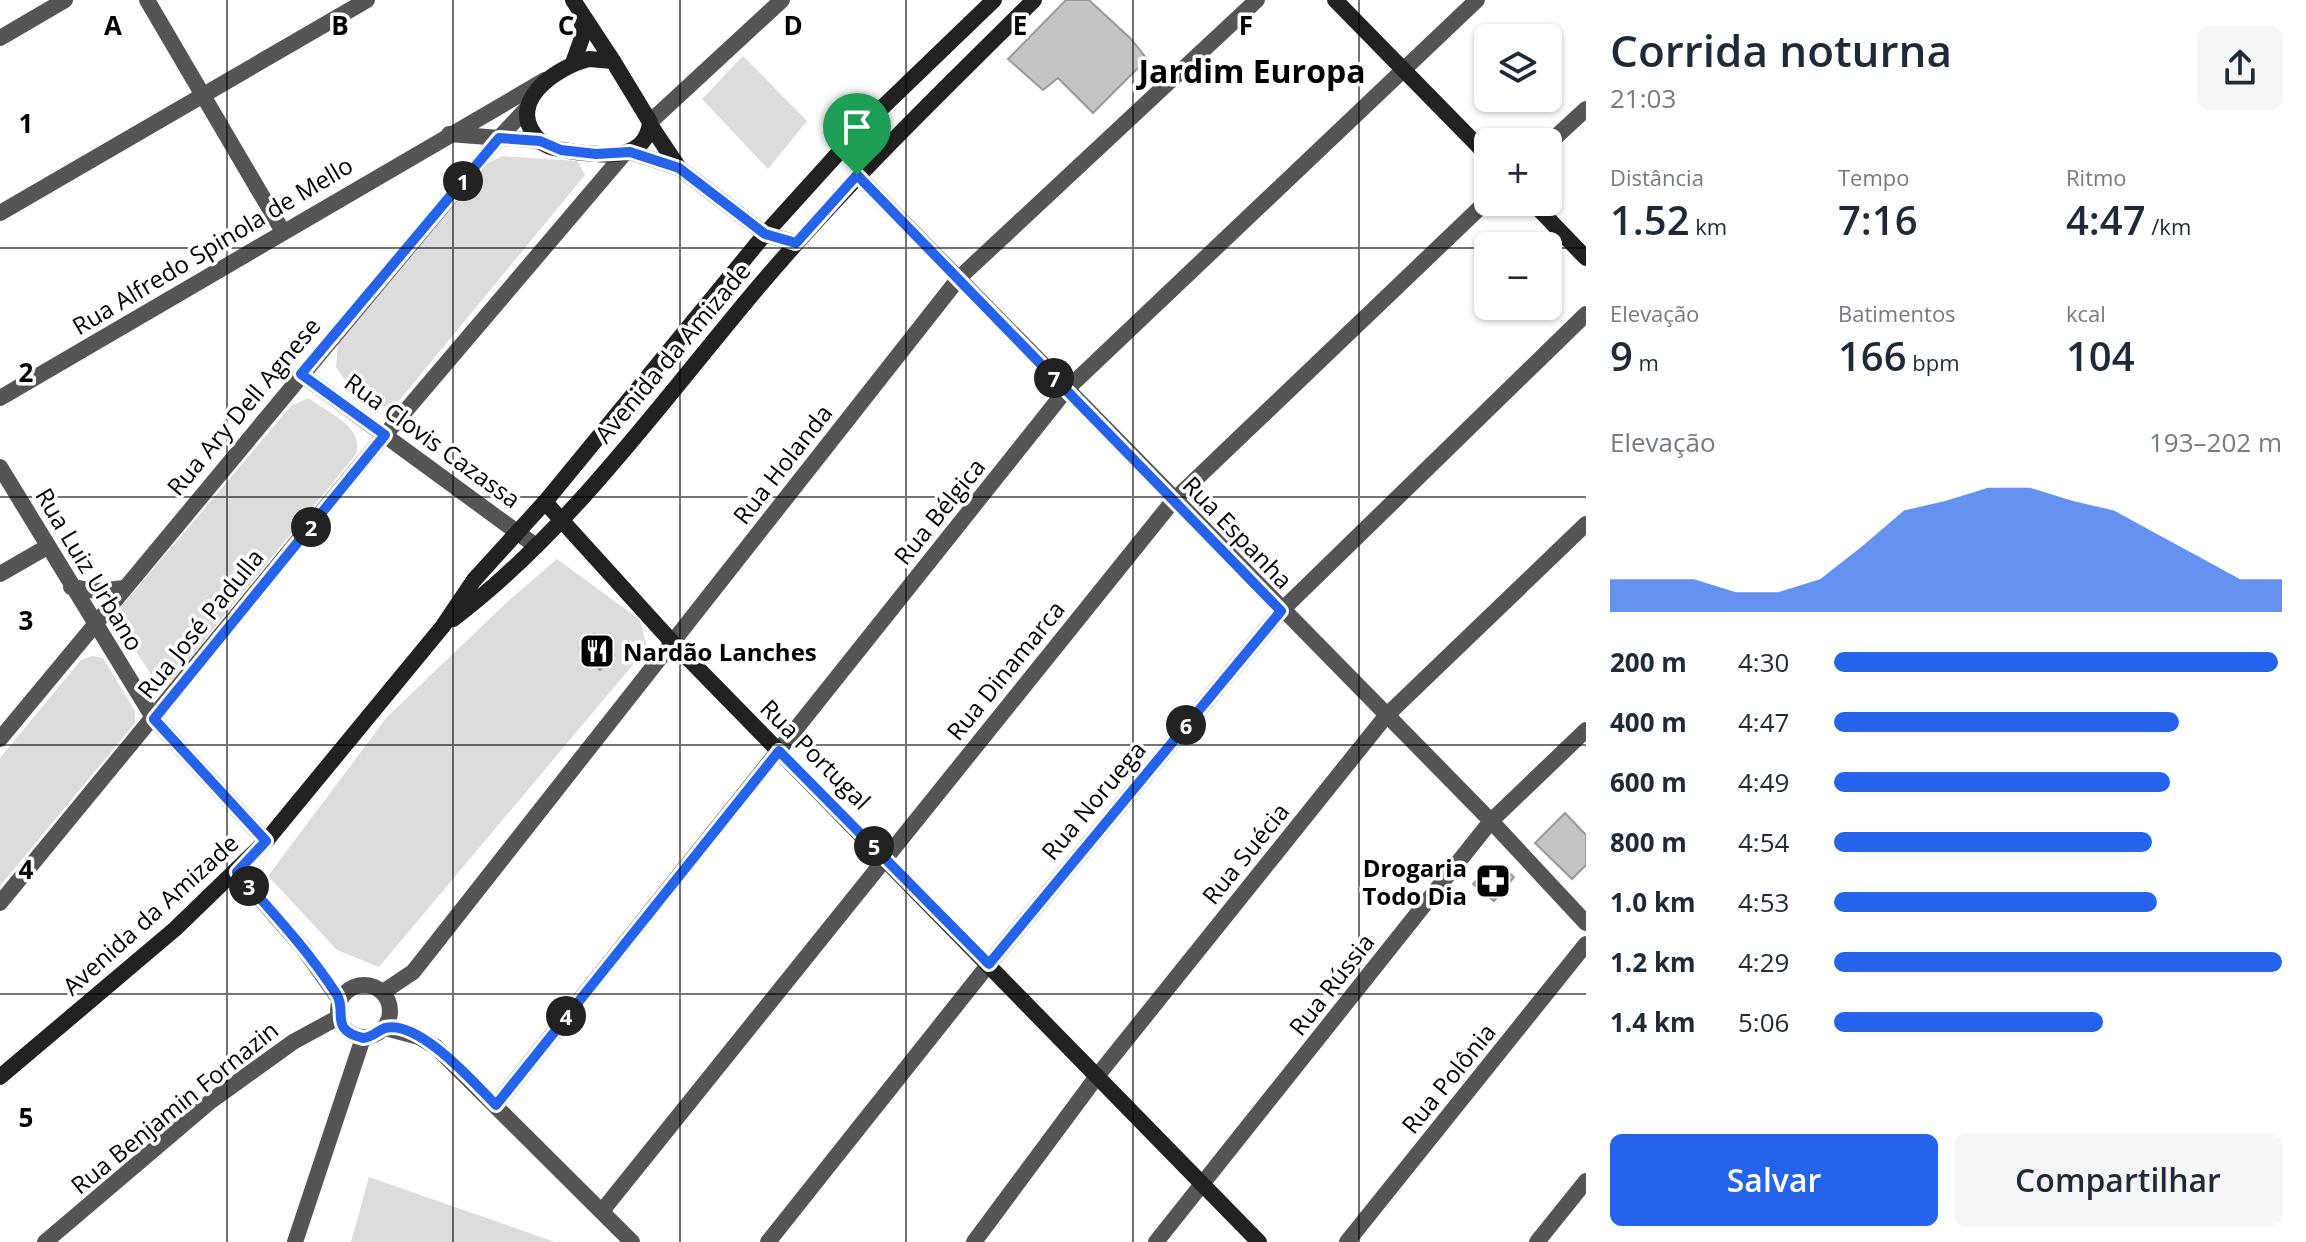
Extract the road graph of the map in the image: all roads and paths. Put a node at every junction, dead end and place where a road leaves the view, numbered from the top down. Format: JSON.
{"nodes":[{"id":1,"x":65,"y":0,"type":"edge"},
{"id":2,"x":147,"y":0,"type":"edge"},
{"id":3,"x":367,"y":0,"type":"edge"},
{"id":4,"x":782,"y":0,"type":"edge"},
{"id":5,"x":994,"y":0,"type":"edge"},
{"id":6,"x":1034,"y":0,"type":"edge"},
{"id":7,"x":1257,"y":0,"type":"edge"},
{"id":8,"x":1335,"y":0,"type":"edge"},
{"id":9,"x":1477,"y":0,"type":"edge"},
{"id":10,"x":577,"y":6,"type":"edge"},
{"id":11,"x":0,"y":38,"type":"edge"},
{"id":12,"x":613,"y":61,"type":"junction"},
{"id":13,"x":573,"y":63,"type":"junction"},
{"id":14,"x":1402,"y":69,"type":"junction"},
{"id":15,"x":545,"y":80,"type":"junction"},
{"id":16,"x":204,"y":96,"type":"junction"},
{"id":17,"x":528,"y":107,"type":"junction"},
{"id":18,"x":1586,"y":109,"type":"edge"},
{"id":19,"x":650,"y":124,"type":"junction"},
{"id":20,"x":861,"y":128,"type":"junction"},
{"id":21,"x":1562,"y":131,"type":"edge"},
{"id":22,"x":449,"y":134,"type":"junction"},
{"id":23,"x":499,"y":138,"type":"junction"},
{"id":24,"x":540,"y":141,"type":"junction"},
{"id":25,"x":1474,"y":142,"type":"edge"},
{"id":26,"x":627,"y":153,"type":"junction"},
{"id":27,"x":679,"y":168,"type":"junction"},
{"id":28,"x":857,"y":175,"type":"junction"},
{"id":29,"x":0,"y":213,"type":"edge"},
{"id":30,"x":1474,"y":213,"type":"edge"},
{"id":31,"x":1546,"y":216,"type":"edge"},
{"id":32,"x":282,"y":230,"type":"junction"},
{"id":33,"x":765,"y":234,"type":"junction"},
{"id":34,"x":796,"y":243,"type":"junction"},
{"id":35,"x":1586,"y":258,"type":"edge"},
{"id":36,"x":959,"y":278,"type":"junction"},
{"id":37,"x":1586,"y":314,"type":"edge"},
{"id":38,"x":301,"y":374,"type":"junction"},
{"id":39,"x":1066,"y":390,"type":"junction"},
{"id":40,"x":0,"y":398,"type":"edge"},
{"id":41,"x":385,"y":435,"type":"junction"},
{"id":42,"x":0,"y":467,"type":"edge"},
{"id":43,"x":1173,"y":501,"type":"junction"},
{"id":44,"x":545,"y":502,"type":"junction"},
{"id":45,"x":562,"y":520,"type":"junction"},
{"id":46,"x":1586,"y":524,"type":"edge"},
{"id":47,"x":518,"y":531,"type":"junction"},
{"id":48,"x":536,"y":546,"type":"junction"},
{"id":49,"x":47,"y":547,"type":"junction"},
{"id":50,"x":0,"y":574,"type":"edge"},
{"id":51,"x":71,"y":587,"type":"junction"},
{"id":52,"x":124,"y":588,"type":"junction"},
{"id":53,"x":1281,"y":611,"type":"junction"},
{"id":54,"x":95,"y":625,"type":"junction"},
{"id":55,"x":443,"y":626,"type":"junction"},
{"id":56,"x":672,"y":642,"type":"junction"},
{"id":57,"x":1386,"y":716,"type":"junction"},
{"id":58,"x":154,"y":719,"type":"junction"},
{"id":59,"x":1586,"y":730,"type":"edge"},
{"id":60,"x":0,"y":739,"type":"edge"},
{"id":61,"x":779,"y":751,"type":"junction"},
{"id":62,"x":1491,"y":821,"type":"junction"},
{"id":63,"x":266,"y":841,"type":"junction"},
{"id":64,"x":885,"y":857,"type":"junction"},
{"id":65,"x":237,"y":872,"type":"junction"},
{"id":66,"x":0,"y":903,"type":"edge"},
{"id":67,"x":1586,"y":923,"type":"edge"},
{"id":68,"x":1586,"y":944,"type":"edge"},
{"id":69,"x":989,"y":964,"type":"junction"},
{"id":70,"x":383,"y":992,"type":"junction"},
{"id":71,"x":339,"y":1009,"type":"junction"},
{"id":72,"x":385,"y":1028,"type":"junction"},
{"id":73,"x":363,"y":1038,"type":"junction"},
{"id":74,"x":1098,"y":1075,"type":"junction"},
{"id":75,"x":0,"y":1077,"type":"edge"},
{"id":76,"x":496,"y":1105,"type":"junction"},
{"id":77,"x":1586,"y":1181,"type":"edge"},
{"id":78,"x":1203,"y":1185,"type":"junction"},
{"id":79,"x":602,"y":1211,"type":"junction"},
{"id":80,"x":298,"y":1234,"type":"edge"},
{"id":81,"x":45,"y":1242,"type":"edge"},
{"id":82,"x":282,"y":1242,"type":"edge"},
{"id":83,"x":632,"y":1242,"type":"edge"},
{"id":84,"x":768,"y":1242,"type":"edge"},
{"id":85,"x":974,"y":1242,"type":"edge"},
{"id":86,"x":1156,"y":1242,"type":"edge"},
{"id":87,"x":1259,"y":1242,"type":"edge"},
{"id":88,"x":1347,"y":1242,"type":"edge"},
{"id":89,"x":1537,"y":1242,"type":"edge"}],
"edges":[{"from":1,"to":11,"type":"street"},
{"from":2,"to":16,"type":"street"},
{"from":3,"to":16,"type":"street"},
{"from":4,"to":19,"type":"street"},
{"from":5,"to":20,"type":"main road","name":"Avenida da Amizade"},
{"from":6,"to":28,"type":"main road","name":"Avenida da Amizade"},
{"from":7,"to":36,"type":"street","name":"Rua Holanda"},
{"from":8,"to":14,"type":"main road"},
{"from":9,"to":14,"type":"street","name":"Rua Bélgica"},
{"from":10,"to":12,"type":"main road"},
{"from":10,"to":13,"type":"main road"},
{"from":12,"to":13,"type":"main road"},
{"from":12,"to":19,"type":"main road"},
{"from":13,"to":15,"type":"main road"},
{"from":14,"to":25,"type":"main road"},
{"from":14,"to":39,"type":"street","name":"Rua Bélgica"},
{"from":15,"to":17,"type":"main road"},
{"from":15,"to":22,"type":"street","name":"Rua Alfredo Spinola de Mello"},
{"from":16,"to":29,"type":"street"},
{"from":16,"to":32,"type":"street"},
{"from":17,"to":23,"type":"street","name":"Rua Ary Dell Agnese"},
{"from":17,"to":24,"type":"main road"},
{"from":18,"to":21,"type":"street"},
{"from":19,"to":26,"type":"main road"},
{"from":19,"to":27,"type":"main road"},
{"from":20,"to":28,"type":"main road"},
{"from":20,"to":33,"type":"main road","name":"Avenida da Amizade"},
{"from":22,"to":23,"type":"street"},
{"from":22,"to":32,"type":"street","name":"Rua Alfredo Spinola de Mello"},
{"from":23,"to":24,"type":"street"},
{"from":23,"to":38,"type":"street","name":"Rua Ary Dell Agnese"},
{"from":24,"to":26,"type":"main road"},
{"from":26,"to":27,"type":"main road"},
{"from":26,"to":41,"type":"street","name":"Rua José Padulla"},
{"from":27,"to":33,"type":"main road"},
{"from":28,"to":34,"type":"main road","name":"Avenida da Amizade"},
{"from":28,"to":36,"type":"street","name":"Rua Espanha"},
{"from":30,"to":43,"type":"street","name":"Rua Dinamarca"},
{"from":31,"to":35,"type":"main road"},
{"from":32,"to":40,"type":"street","name":"Rua Alfredo Spinola de Mello"},
{"from":33,"to":34,"type":"main road"},
{"from":33,"to":44,"type":"main road","name":"Avenida da Amizade"},
{"from":34,"to":45,"type":"main road","name":"Avenida da Amizade"},
{"from":36,"to":39,"type":"street","name":"Rua Espanha"},
{"from":36,"to":56,"type":"street","name":"Rua Holanda"},
{"from":37,"to":53,"type":"street","name":"Rua Noruega"},
{"from":38,"to":41,"type":"street","name":"Rua Clovis Cazassa"},
{"from":38,"to":52,"type":"street","name":"Rua Ary Dell Agnese"},
{"from":39,"to":43,"type":"street","name":"Rua Espanha"},
{"from":39,"to":61,"type":"street","name":"Rua Bélgica"},
{"from":41,"to":47,"type":"street","name":"Rua Clovis Cazassa"},
{"from":41,"to":58,"type":"street","name":"Rua José Padulla"},
{"from":42,"to":49,"type":"street","name":"Rua Luiz Urbano"},
{"from":43,"to":53,"type":"street","name":"Rua Espanha"},
{"from":43,"to":64,"type":"street","name":"Rua Dinamarca"},
{"from":44,"to":45,"type":"main road","name":"Rua Portugal"},
{"from":44,"to":47,"type":"main road","name":"Avenida da Amizade"},
{"from":45,"to":48,"type":"main road","name":"Avenida da Amizade"},
{"from":45,"to":56,"type":"main road","name":"Rua Portugal"},
{"from":46,"to":57,"type":"street","name":"Rua Suécia"},
{"from":47,"to":48,"type":"street","name":"Rua Clovis Cazassa"},
{"from":47,"to":55,"type":"main road","name":"Avenida da Amizade"},
{"from":48,"to":55,"type":"main road","name":"Avenida da Amizade"},
{"from":49,"to":50,"type":"street"},
{"from":49,"to":51,"type":"street","name":"Rua Luiz Urbano"},
{"from":51,"to":52,"type":"street"},
{"from":51,"to":54,"type":"street","name":"Rua Luiz Urbano"},
{"from":52,"to":54,"type":"street","name":"Rua Ary Dell Agnese"},
{"from":53,"to":57,"type":"street","name":"Rua Espanha"},
{"from":53,"to":69,"type":"street","name":"Rua Noruega"},
{"from":54,"to":58,"type":"street","name":"Rua Luiz Urbano"},
{"from":54,"to":60,"type":"street","name":"Rua Ary Dell Agnese"},
{"from":55,"to":63,"type":"main road","name":"Avenida da Amizade"},
{"from":56,"to":61,"type":"main road","name":"Rua Portugal"},
{"from":56,"to":70,"type":"street","name":"Rua Holanda"},
{"from":57,"to":62,"type":"street","name":"Rua Espanha"},
{"from":57,"to":74,"type":"street","name":"Rua Suécia"},
{"from":58,"to":63,"type":"street","name":"Rua Luiz Urbano"},
{"from":58,"to":66,"type":"street","name":"Rua José Padulla"},
{"from":59,"to":62,"type":"street","name":"Rua Rússia"},
{"from":61,"to":64,"type":"main road","name":"Rua Portugal"},
{"from":61,"to":76,"type":"street","name":"Rua Bélgica"},
{"from":62,"to":67,"type":"street","name":"Rua Espanha"},
{"from":62,"to":78,"type":"street","name":"Rua Rússia"},
{"from":63,"to":65,"type":"main road","name":"Avenida da Amizade"},
{"from":64,"to":69,"type":"main road","name":"Rua Portugal"},
{"from":64,"to":79,"type":"street","name":"Rua Dinamarca"},
{"from":65,"to":71,"type":"street"},
{"from":65,"to":75,"type":"main road","name":"Avenida da Amizade"},
{"from":68,"to":88,"type":"street","name":"Rua Polônia"},
{"from":69,"to":74,"type":"main road","name":"Rua Portugal"},
{"from":69,"to":84,"type":"street","name":"Rua Noruega"},
{"from":70,"to":71,"type":"street"},
{"from":70,"to":72,"type":"street"},
{"from":71,"to":73,"type":"street"},
{"from":71,"to":81,"type":"street","name":"Rua Benjamin Fornazin"},
{"from":72,"to":73,"type":"street"},
{"from":72,"to":76,"type":"street"},
{"from":73,"to":80,"type":"street"},
{"from":74,"to":78,"type":"main road","name":"Rua Portugal"},
{"from":74,"to":85,"type":"street","name":"Rua Suécia"},
{"from":76,"to":79,"type":"street"},
{"from":77,"to":89,"type":"street"},
{"from":78,"to":86,"type":"street","name":"Rua Rússia"},
{"from":78,"to":87,"type":"main road","name":"Rua Portugal"},
{"from":79,"to":83,"type":"street"},
{"from":80,"to":82,"type":"street"}]}
